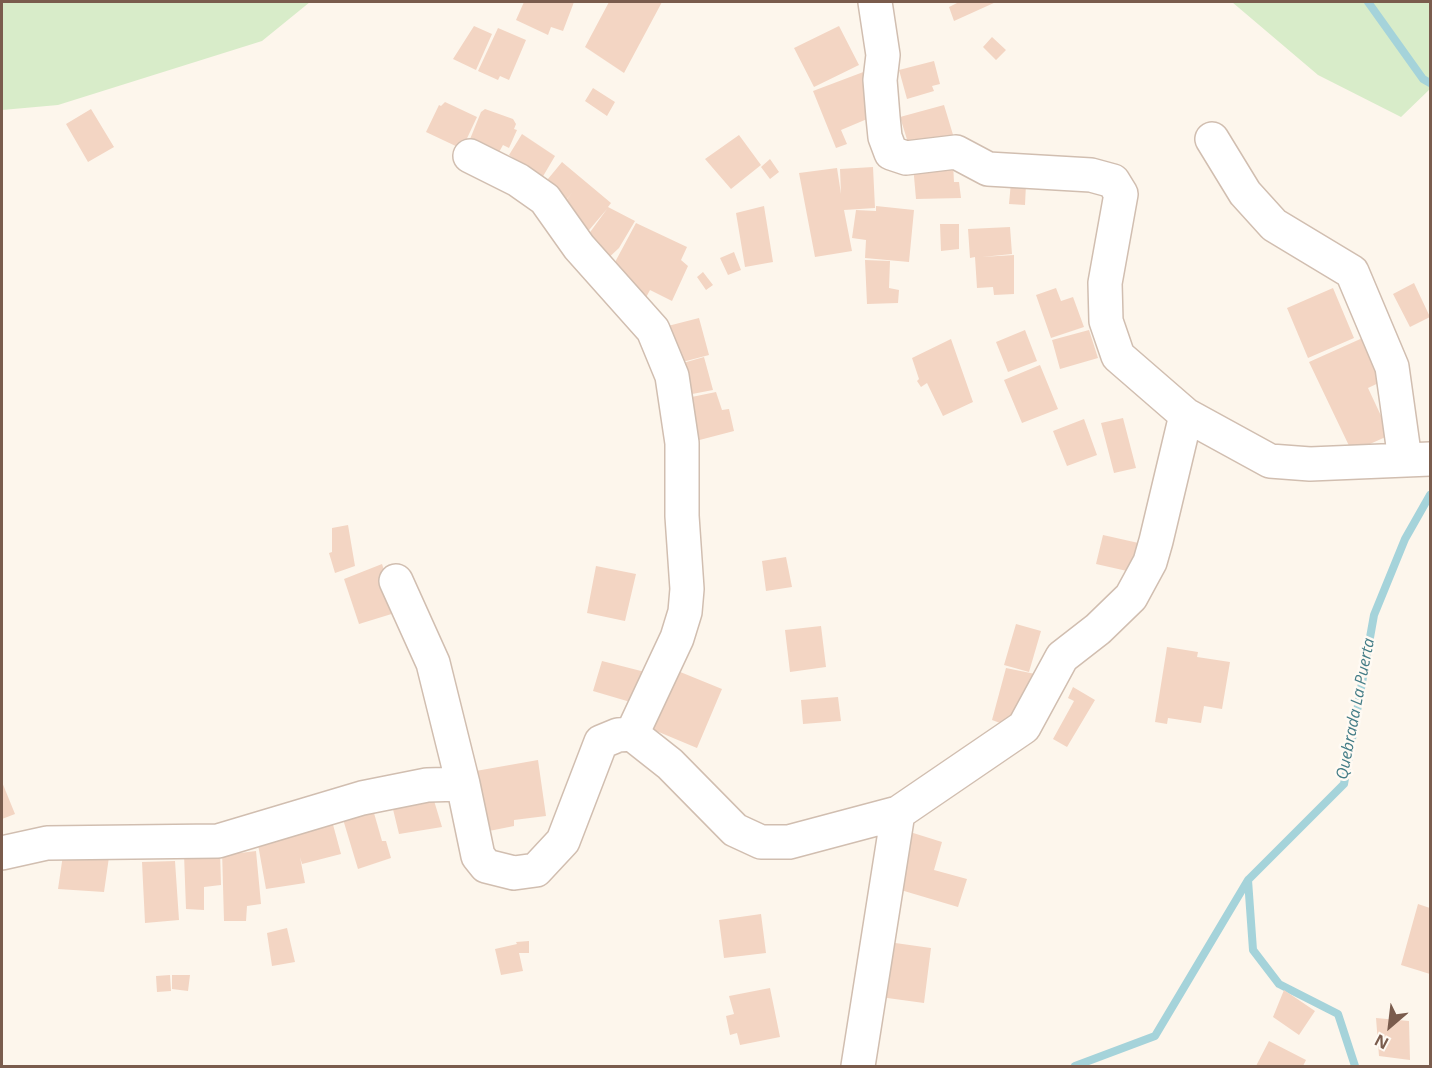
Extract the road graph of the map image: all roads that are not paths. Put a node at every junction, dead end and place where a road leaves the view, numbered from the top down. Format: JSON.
{"nodes":[{"id":1,"x":875,"y":2,"type":"edge"},
{"id":2,"x":1212,"y":139,"type":"dead end"},
{"id":3,"x":470,"y":156,"type":"dead end"},
{"id":4,"x":1186,"y":415,"type":"junction"},
{"id":5,"x":1418,"y":460,"type":"edge"},
{"id":6,"x":396,"y":581,"type":"dead end"},
{"id":7,"x":632,"y":734,"type":"junction"},
{"id":8,"x":463,"y":784,"type":"junction"},
{"id":9,"x":898,"y":813,"type":"junction"},
{"id":10,"x":2,"y":853,"type":"edge"},
{"id":11,"x":858,"y":1066,"type":"edge"}],
"edges":[{"from":1,"to":4,"type":"street"},
{"from":2,"to":5,"type":"street"},
{"from":3,"to":7,"type":"street"},
{"from":4,"to":5,"type":"street"},
{"from":4,"to":9,"type":"street"},
{"from":6,"to":8,"type":"street"},
{"from":7,"to":8,"type":"street"},
{"from":7,"to":9,"type":"street"},
{"from":8,"to":10,"type":"street"},
{"from":9,"to":11,"type":"street"}]}
